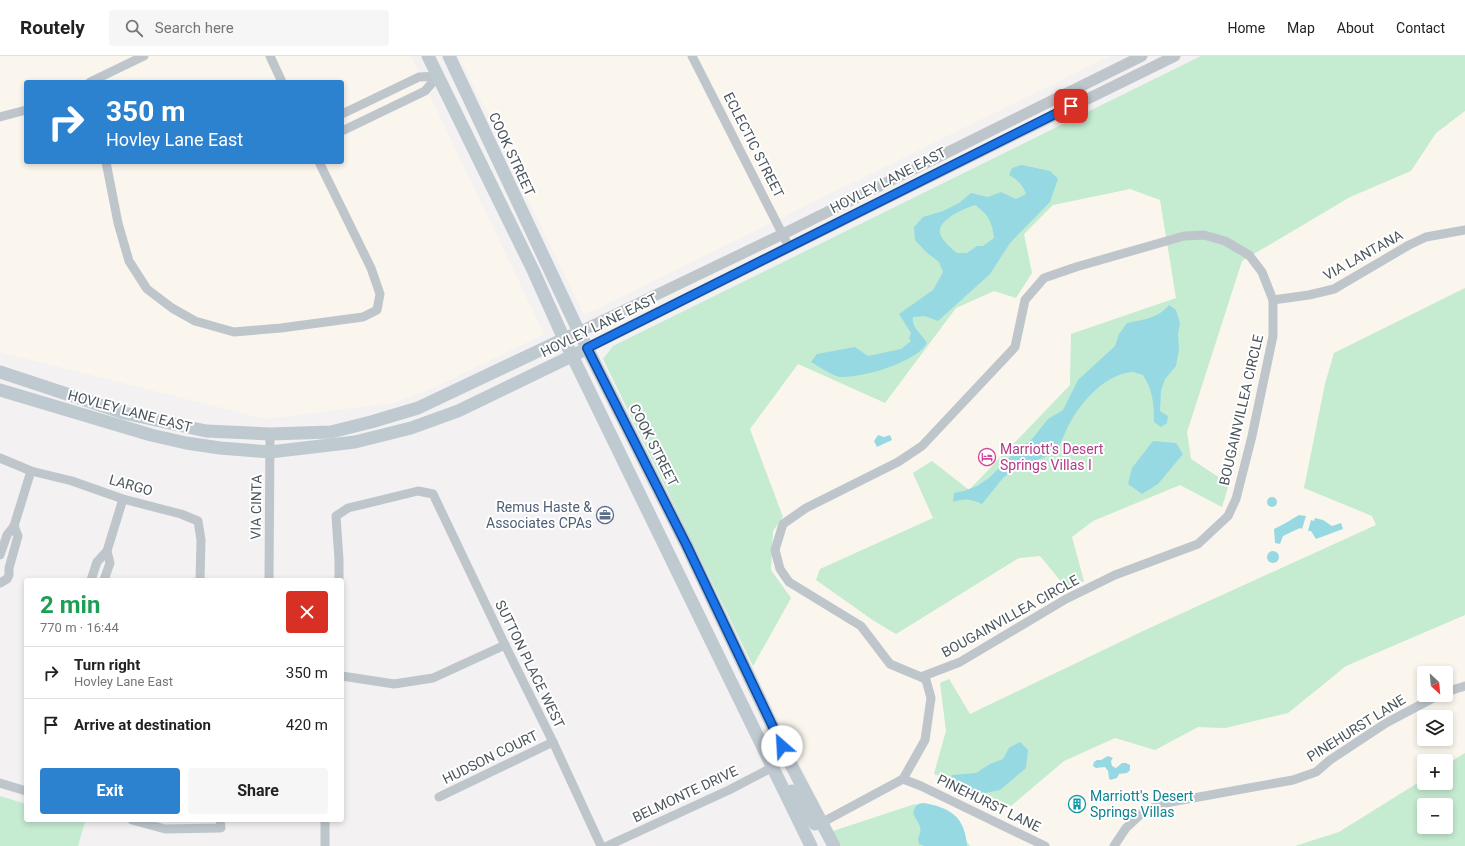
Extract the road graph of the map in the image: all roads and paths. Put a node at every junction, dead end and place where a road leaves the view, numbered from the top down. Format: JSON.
{"nodes":[{"id":1,"x":144,"y":56,"type":"edge"},
{"id":2,"x":270,"y":56,"type":"edge"},
{"id":3,"x":428,"y":56,"type":"edge"},
{"id":4,"x":449,"y":56,"type":"edge"},
{"id":5,"x":692,"y":56,"type":"edge"},
{"id":6,"x":1142,"y":56,"type":"edge"},
{"id":7,"x":1175,"y":56,"type":"edge"},
{"id":8,"x":438,"y":76,"type":"junction"},
{"id":9,"x":94,"y":80,"type":"edge"},
{"id":10,"x":281,"y":80,"type":"edge"},
{"id":11,"x":1054,"y":100,"type":"junction"},
{"id":12,"x":24,"y":111,"type":"edge"},
{"id":13,"x":344,"y":113,"type":"edge"},
{"id":14,"x":476,"y":113,"type":"junction"},
{"id":15,"x":0,"y":117,"type":"edge"},
{"id":16,"x":344,"y":130,"type":"edge"},
{"id":17,"x":1005,"y":139,"type":"junction"},
{"id":18,"x":106,"y":164,"type":"edge"},
{"id":19,"x":320,"y":164,"type":"edge"},
{"id":20,"x":874,"y":189,"type":"junction"},
{"id":21,"x":836,"y":224,"type":"junction"},
{"id":22,"x":1465,"y":230,"type":"edge"},
{"id":23,"x":783,"y":234,"type":"junction"},
{"id":24,"x":789,"y":247,"type":"junction"},
{"id":25,"x":1273,"y":300,"type":"junction"},
{"id":26,"x":578,"y":332,"type":"junction"},
{"id":27,"x":564,"y":339,"type":"junction"},
{"id":28,"x":587,"y":348,"type":"junction"},
{"id":29,"x":572,"y":356,"type":"junction"},
{"id":30,"x":0,"y":372,"type":"edge"},
{"id":31,"x":0,"y":390,"type":"edge"},
{"id":32,"x":270,"y":434,"type":"junction"},
{"id":33,"x":270,"y":452,"type":"junction"},
{"id":34,"x":0,"y":458,"type":"edge"},
{"id":35,"x":31,"y":471,"type":"junction"},
{"id":36,"x":123,"y":499,"type":"junction"},
{"id":37,"x":14,"y":526,"type":"junction"},
{"id":38,"x":657,"y":529,"type":"junction"},
{"id":39,"x":107,"y":550,"type":"junction"},
{"id":40,"x":0,"y":555,"type":"edge"},
{"id":41,"x":92,"y":578,"type":"edge"},
{"id":42,"x":105,"y":578,"type":"edge"},
{"id":43,"x":200,"y":578,"type":"edge"},
{"id":44,"x":269,"y":578,"type":"edge"},
{"id":45,"x":339,"y":578,"type":"edge"},
{"id":46,"x":0,"y":583,"type":"edge"},
{"id":47,"x":728,"y":632,"type":"junction"},
{"id":48,"x":505,"y":645,"type":"junction"},
{"id":49,"x":344,"y":676,"type":"edge"},
{"id":50,"x":921,"y":677,"type":"junction"},
{"id":51,"x":1465,"y":686,"type":"edge"},
{"id":52,"x":1453,"y":690,"type":"edge"},
{"id":53,"x":1426,"y":702,"type":"edge"},
{"id":54,"x":554,"y":742,"type":"junction"},
{"id":55,"x":773,"y":767,"type":"junction"},
{"id":56,"x":903,"y":779,"type":"junction"},
{"id":57,"x":0,"y":783,"type":"edge"},
{"id":58,"x":24,"y":790,"type":"edge"},
{"id":59,"x":439,"y":797,"type":"dead end"},
{"id":60,"x":140,"y":822,"type":"edge"},
{"id":61,"x":325,"y":822,"type":"edge"},
{"id":62,"x":823,"y":822,"type":"junction"},
{"id":63,"x":220,"y":824,"type":"edge"},
{"id":64,"x":325,"y":846,"type":"edge"},
{"id":65,"x":601,"y":846,"type":"edge"},
{"id":66,"x":607,"y":846,"type":"edge"},
{"id":67,"x":811,"y":846,"type":"edge"},
{"id":68,"x":834,"y":846,"type":"edge"},
{"id":69,"x":1045,"y":846,"type":"edge"},
{"id":70,"x":1114,"y":846,"type":"edge"}],
"edges":[{"from":1,"to":9,"type":"street"},
{"from":2,"to":10,"type":"street"},
{"from":3,"to":8,"type":"main road"},
{"from":4,"to":14,"type":"main road","name":"COOK STREET"},
{"from":5,"to":23,"type":"street","name":"ECLECTIC STREET"},
{"from":6,"to":11,"type":"street","name":"HOVLEY LANE EAST"},
{"from":7,"to":17,"type":"street","name":"HOVLEY LANE EAST"},
{"from":8,"to":13,"type":"street"},
{"from":8,"to":14,"type":"main road"},
{"from":8,"to":16,"type":"street"},
{"from":8,"to":27,"type":"main road"},
{"from":11,"to":17,"type":"street"},
{"from":11,"to":20,"type":"street","name":"HOVLEY LANE EAST"},
{"from":12,"to":15,"type":"street"},
{"from":14,"to":26,"type":"main road","name":"COOK STREET"},
{"from":17,"to":21,"type":"street","name":"HOVLEY LANE EAST"},
{"from":18,"to":19,"type":"street"},
{"from":20,"to":21,"type":"street"},
{"from":20,"to":23,"type":"street","name":"HOVLEY LANE EAST"},
{"from":21,"to":24,"type":"street","name":"HOVLEY LANE EAST"},
{"from":22,"to":25,"type":"street","name":"VIA LANTANA"},
{"from":23,"to":24,"type":"street","name":"ECLECTIC STREET"},
{"from":23,"to":26,"type":"street","name":"HOVLEY LANE EAST"},
{"from":24,"to":28,"type":"street","name":"HOVLEY LANE EAST"},
{"from":25,"to":50,"type":"street","name":"BOUGAINVILLEA CIRCLE"},
{"from":25,"to":50,"type":"street","name":"BOUGAINVILLEA CIRCLE"},
{"from":26,"to":27,"type":"main road","name":"HOVLEY LANE EAST"},
{"from":26,"to":28,"type":"main road","name":"COOK STREET"},
{"from":27,"to":29,"type":"main road"},
{"from":27,"to":32,"type":"main road","name":"HOVLEY LANE EAST"},
{"from":28,"to":29,"type":"main road","name":"HOVLEY LANE EAST"},
{"from":28,"to":47,"type":"main road","name":"COOK STREET"},
{"from":29,"to":33,"type":"main road","name":"HOVLEY LANE EAST"},
{"from":29,"to":38,"type":"main road"},
{"from":30,"to":32,"type":"main road","name":"HOVLEY LANE EAST"},
{"from":31,"to":33,"type":"main road","name":"HOVLEY LANE EAST"},
{"from":32,"to":33,"type":"street","name":"VIA CINTA"},
{"from":33,"to":44,"type":"street","name":"VIA CINTA"},
{"from":34,"to":35,"type":"street","name":"LARGO"},
{"from":35,"to":36,"type":"street","name":"LARGO"},
{"from":35,"to":37,"type":"street"},
{"from":36,"to":39,"type":"street"},
{"from":36,"to":43,"type":"street","name":"LARGO"},
{"from":37,"to":40,"type":"street"},
{"from":37,"to":46,"type":"street"},
{"from":38,"to":47,"type":"main road"},
{"from":38,"to":55,"type":"main road"},
{"from":39,"to":41,"type":"street"},
{"from":39,"to":42,"type":"street"},
{"from":45,"to":48,"type":"street","name":"SUTTON PLACE WEST"},
{"from":47,"to":62,"type":"main road","name":"COOK STREET"},
{"from":48,"to":49,"type":"street"},
{"from":48,"to":54,"type":"street","name":"SUTTON PLACE WEST"},
{"from":50,"to":56,"type":"street"},
{"from":51,"to":52,"type":"street"},
{"from":53,"to":70,"type":"street","name":"PINEHURST LANE"},
{"from":54,"to":59,"type":"street","name":"HUDSON COURT"},
{"from":54,"to":65,"type":"street","name":"SUTTON PLACE WEST"},
{"from":55,"to":62,"type":"main road"},
{"from":55,"to":66,"type":"street","name":"BELMONTE DRIVE"},
{"from":55,"to":67,"type":"main road"},
{"from":56,"to":62,"type":"street"},
{"from":56,"to":69,"type":"street","name":"PINEHURST LANE"},
{"from":57,"to":58,"type":"street"},
{"from":60,"to":63,"type":"street"},
{"from":61,"to":64,"type":"street"},
{"from":62,"to":68,"type":"main road","name":"COOK STREET"}]}
